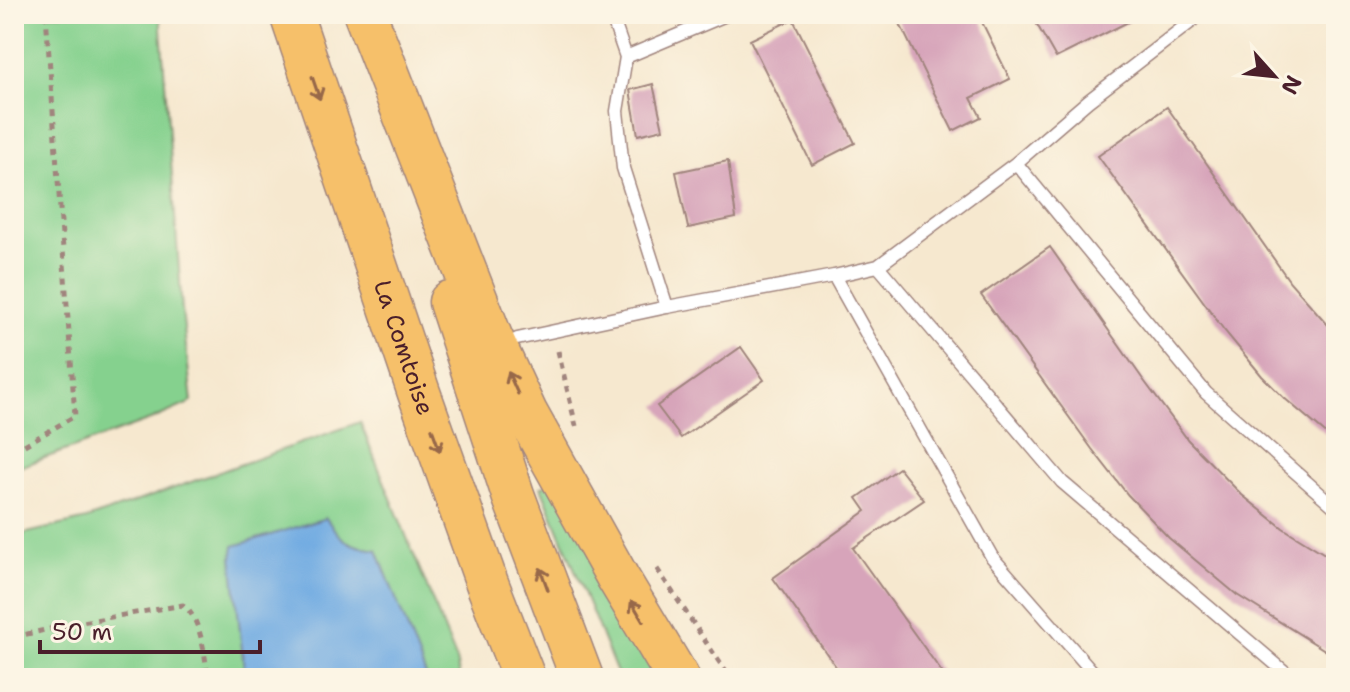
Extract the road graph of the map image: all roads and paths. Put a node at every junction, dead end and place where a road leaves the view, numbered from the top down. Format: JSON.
{"nodes":[{"id":1,"x":46,"y":14,"type":"edge"},
{"id":2,"x":291,"y":14,"type":"edge"},
{"id":3,"x":357,"y":14,"type":"edge"},
{"id":4,"x":365,"y":14,"type":"edge"},
{"id":5,"x":611,"y":14,"type":"edge"},
{"id":6,"x":728,"y":14,"type":"edge"},
{"id":7,"x":1201,"y":14,"type":"edge"},
{"id":8,"x":1327,"y":14,"type":"edge"},
{"id":9,"x":1336,"y":22,"type":"edge"},
{"id":10,"x":626,"y":57,"type":"junction"},
{"id":11,"x":1016,"y":163,"type":"junction"},
{"id":12,"x":878,"y":266,"type":"junction"},
{"id":13,"x":834,"y":276,"type":"junction"},
{"id":14,"x":667,"y":307,"type":"junction"},
{"id":15,"x":553,"y":332,"type":"junction"},
{"id":16,"x":517,"y":339,"type":"dead end"},
{"id":17,"x":577,"y":430,"type":"dead end"},
{"id":18,"x":14,"y":451,"type":"edge"},
{"id":19,"x":1336,"y":508,"type":"edge"},
{"id":20,"x":652,"y":562,"type":"dead end"},
{"id":21,"x":14,"y":637,"type":"edge"},
{"id":22,"x":208,"y":678,"type":"edge"},
{"id":23,"x":524,"y":678,"type":"edge"},
{"id":24,"x":582,"y":678,"type":"edge"},
{"id":25,"x":678,"y":678,"type":"edge"},
{"id":26,"x":730,"y":678,"type":"edge"},
{"id":27,"x":1098,"y":678,"type":"edge"},
{"id":28,"x":1292,"y":678,"type":"edge"}],
"edges":[{"from":1,"to":18,"type":"path"},
{"from":2,"to":23,"type":"highway","name":"La Comtoise","one_way":true},
{"from":24,"to":3,"type":"highway","one_way":true},
{"from":25,"to":4,"type":"highway","one_way":true},
{"from":5,"to":10,"type":"lane"},
{"from":6,"to":10,"type":"lane"},
{"from":7,"to":11,"type":"lane"},
{"from":8,"to":9,"type":"lane"},
{"from":10,"to":14,"type":"lane"},
{"from":11,"to":12,"type":"lane"},
{"from":11,"to":19,"type":"lane"},
{"from":12,"to":13,"type":"lane"},
{"from":12,"to":28,"type":"lane"},
{"from":13,"to":14,"type":"lane"},
{"from":13,"to":27,"type":"lane"},
{"from":14,"to":15,"type":"lane"},
{"from":15,"to":16,"type":"lane"},
{"from":15,"to":17,"type":"path"},
{"from":20,"to":26,"type":"path"},
{"from":21,"to":22,"type":"path"}]}
